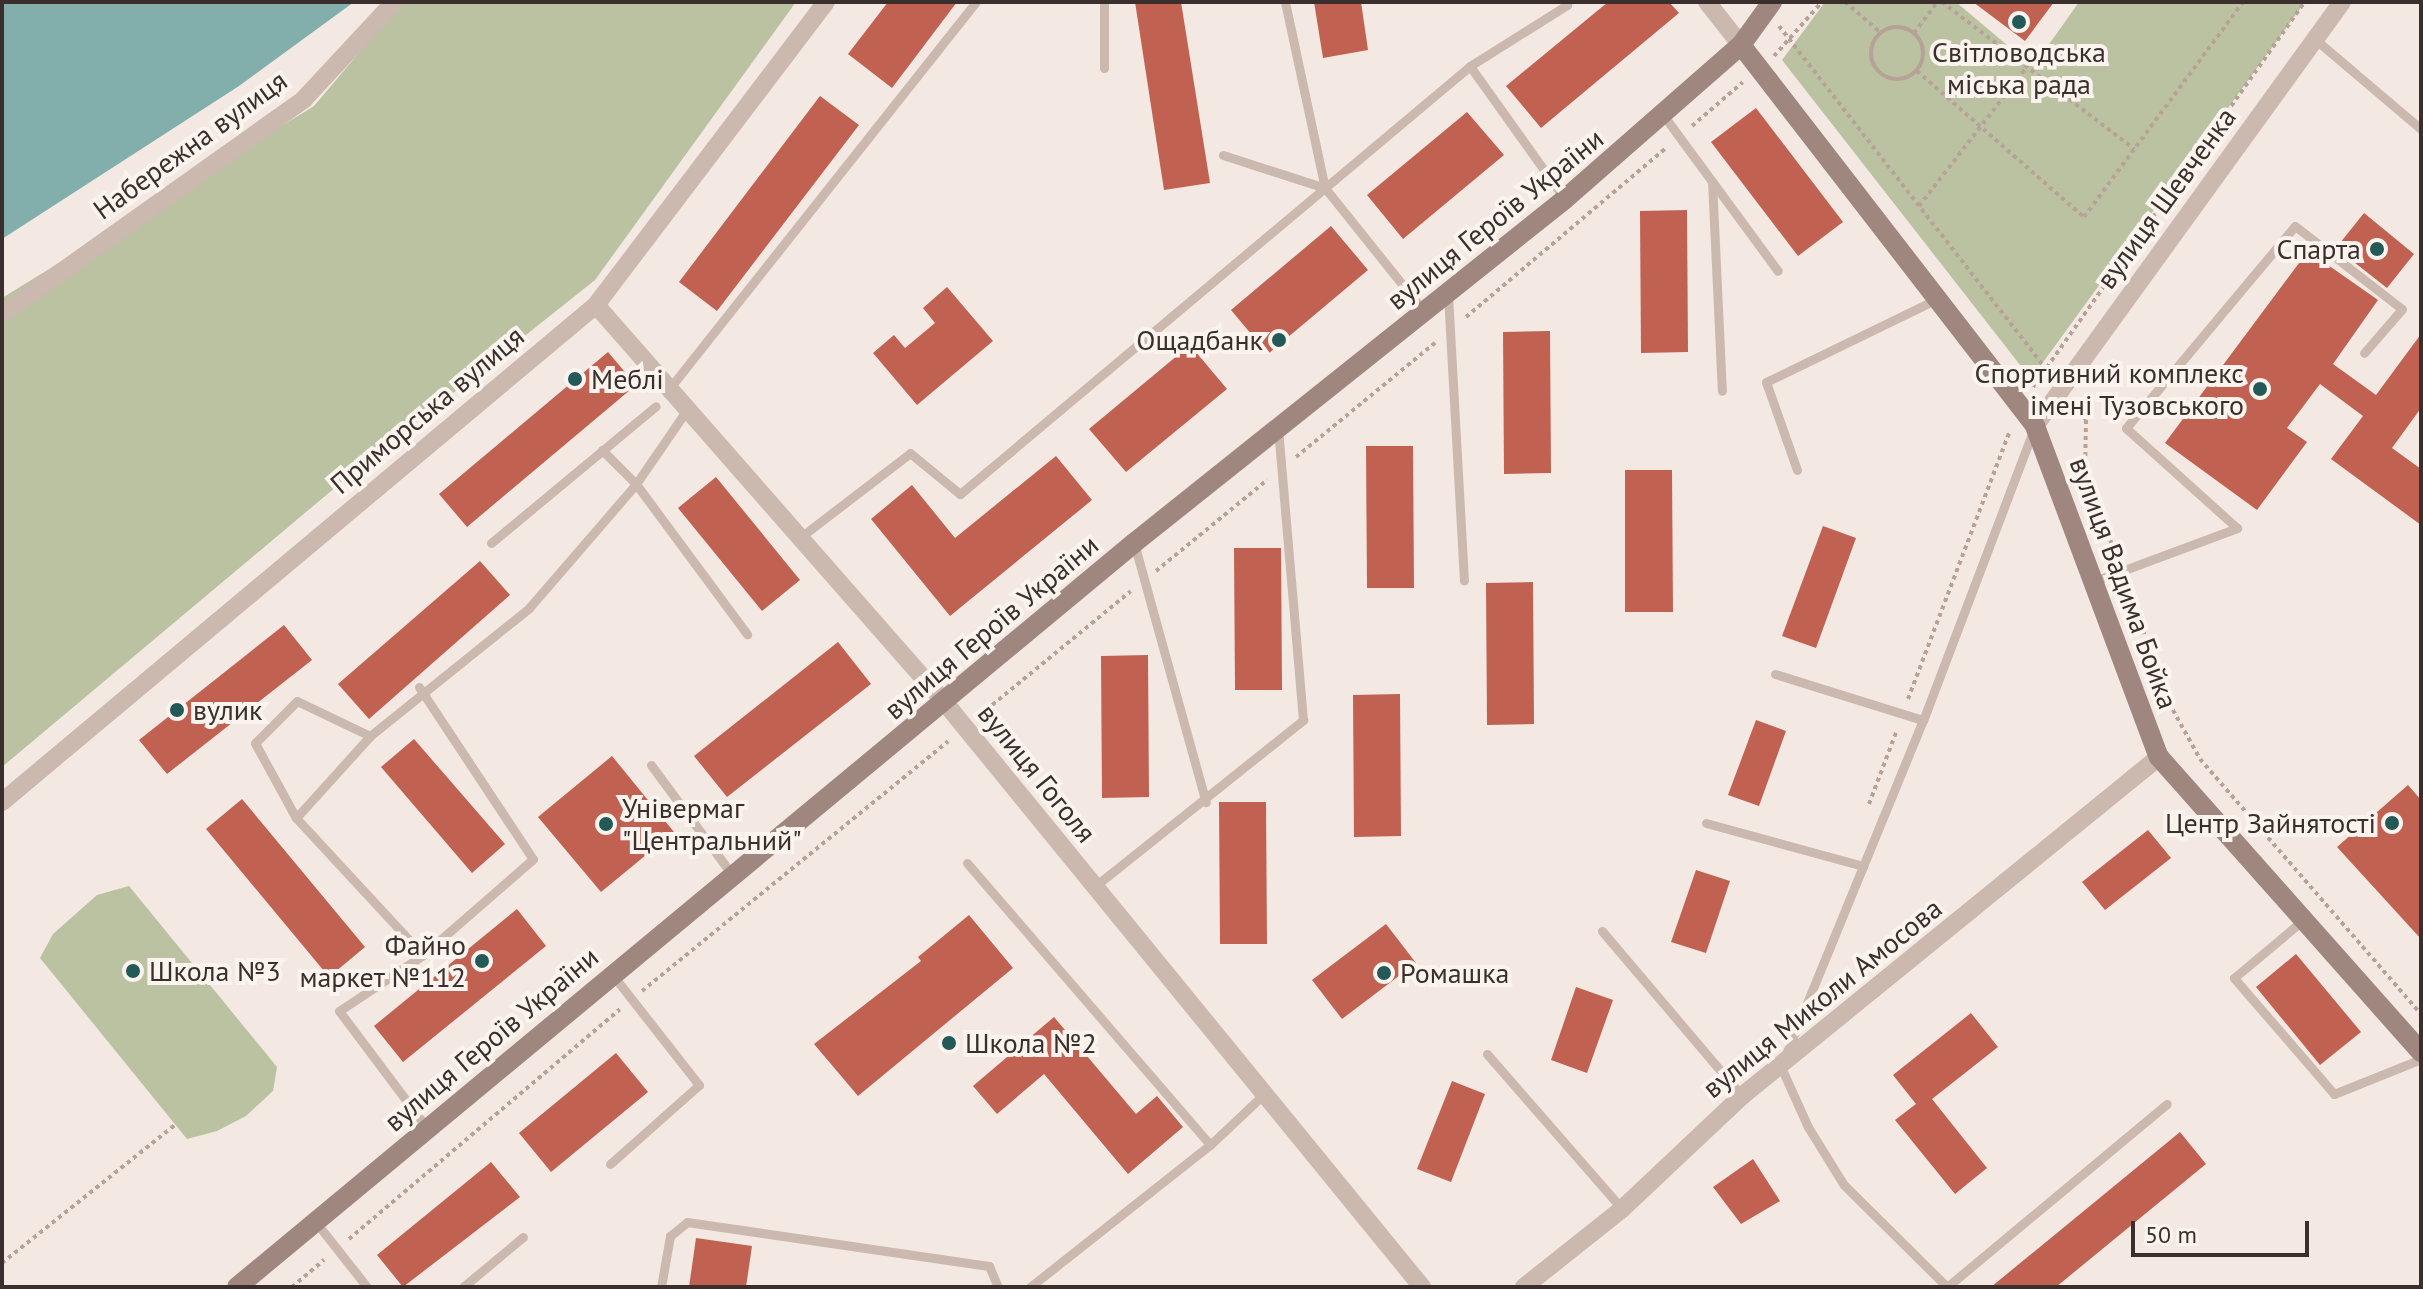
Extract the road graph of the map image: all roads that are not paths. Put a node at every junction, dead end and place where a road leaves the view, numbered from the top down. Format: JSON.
{"nodes":[{"id":1,"x":394,"y":2,"type":"edge"},
{"id":2,"x":826,"y":2,"type":"edge"},
{"id":3,"x":976,"y":2,"type":"edge"},
{"id":4,"x":1104,"y":2,"type":"edge"},
{"id":5,"x":1285,"y":2,"type":"edge"},
{"id":6,"x":1564,"y":2,"type":"edge"},
{"id":7,"x":1707,"y":2,"type":"edge"},
{"id":8,"x":1772,"y":2,"type":"edge"},
{"id":9,"x":2342,"y":2,"type":"edge"},
{"id":10,"x":2316,"y":40,"type":"junction"},
{"id":11,"x":1741,"y":45,"type":"junction"},
{"id":12,"x":1470,"y":66,"type":"junction"},
{"id":13,"x":1104,"y":68,"type":"dead end"},
{"id":14,"x":1664,"y":116,"type":"junction"},
{"id":15,"x":2421,"y":129,"type":"edge"},
{"id":16,"x":1223,"y":155,"type":"dead end"},
{"id":17,"x":1712,"y":181,"type":"junction"},
{"id":18,"x":1325,"y":188,"type":"junction"},
{"id":19,"x":1565,"y":199,"type":"junction"},
{"id":20,"x":1778,"y":271,"type":"dead end"},
{"id":21,"x":1448,"y":295,"type":"junction"},
{"id":22,"x":1937,"y":299,"type":"junction"},
{"id":23,"x":596,"y":305,"type":"junction"},
{"id":24,"x":1425,"y":313,"type":"junction"},
{"id":25,"x":2,"y":314,"type":"edge"},
{"id":26,"x":2364,"y":353,"type":"dead end"},
{"id":27,"x":669,"y":389,"type":"junction"},
{"id":28,"x":1722,"y":391,"type":"dead end"},
{"id":29,"x":656,"y":406,"type":"dead end"},
{"id":30,"x":688,"y":407,"type":"junction"},
{"id":31,"x":2035,"y":426,"type":"junction"},
{"id":32,"x":1278,"y":429,"type":"junction"},
{"id":33,"x":602,"y":450,"type":"junction"},
{"id":34,"x":1797,"y":470,"type":"dead end"},
{"id":35,"x":636,"y":484,"type":"junction"},
{"id":36,"x":802,"y":536,"type":"junction"},
{"id":37,"x":491,"y":543,"type":"dead end"},
{"id":38,"x":1134,"y":543,"type":"junction"},
{"id":39,"x":1464,"y":581,"type":"dead end"},
{"id":40,"x":2092,"y":582,"type":"junction"},
{"id":41,"x":747,"y":634,"type":"dead end"},
{"id":42,"x":1775,"y":674,"type":"dead end"},
{"id":43,"x":422,"y":692,"type":"junction"},
{"id":44,"x":946,"y":704,"type":"junction"},
{"id":45,"x":1923,"y":720,"type":"junction"},
{"id":46,"x":370,"y":736,"type":"junction"},
{"id":47,"x":2159,"y":757,"type":"junction"},
{"id":48,"x":651,"y":765,"type":"dead end"},
{"id":49,"x":2,"y":802,"type":"edge"},
{"id":50,"x":1206,"y":802,"type":"junction"},
{"id":51,"x":296,"y":818,"type":"junction"},
{"id":52,"x":1706,"y":823,"type":"dead end"},
{"id":53,"x":967,"y":863,"type":"dead end"},
{"id":54,"x":1863,"y":866,"type":"junction"},
{"id":55,"x":731,"y":873,"type":"junction"},
{"id":56,"x":1094,"y":887,"type":"junction"},
{"id":57,"x":2303,"y":920,"type":"junction"},
{"id":58,"x":1602,"y":931,"type":"dead end"},
{"id":59,"x":423,"y":955,"type":"junction"},
{"id":60,"x":612,"y":974,"type":"junction"},
{"id":61,"x":2421,"y":1052,"type":"edge"},
{"id":62,"x":1487,"y":1054,"type":"dead end"},
{"id":63,"x":2421,"y":1059,"type":"edge"},
{"id":64,"x":1781,"y":1067,"type":"junction"},
{"id":65,"x":1264,"y":1094,"type":"junction"},
{"id":66,"x":1742,"y":1096,"type":"junction"},
{"id":67,"x":2167,"y":1104,"type":"dead end"},
{"id":68,"x":427,"y":1128,"type":"junction"},
{"id":69,"x":1210,"y":1145,"type":"junction"},
{"id":70,"x":610,"y":1164,"type":"dead end"},
{"id":71,"x":1622,"y":1209,"type":"junction"},
{"id":72,"x":315,"y":1221,"type":"junction"},
{"id":73,"x":523,"y":1237,"type":"dead end"},
{"id":74,"x":237,"y":1287,"type":"edge"},
{"id":75,"x":367,"y":1287,"type":"edge"},
{"id":76,"x":463,"y":1287,"type":"edge"},
{"id":77,"x":661,"y":1287,"type":"edge"},
{"id":78,"x":998,"y":1287,"type":"edge"},
{"id":79,"x":1030,"y":1287,"type":"edge"},
{"id":80,"x":1422,"y":1287,"type":"edge"},
{"id":81,"x":1524,"y":1287,"type":"edge"},
{"id":82,"x":1947,"y":1287,"type":"edge"}],
"edges":[{"from":1,"to":25,"type":"street","name":"Набережна вулиця"},
{"from":2,"to":23,"type":"street","name":"Приморська вулиця"},
{"from":3,"to":27,"type":"lane"},
{"from":4,"to":13,"type":"lane"},
{"from":5,"to":18,"type":"lane"},
{"from":6,"to":12,"type":"lane"},
{"from":7,"to":11,"type":"street","name":"вулиця Вадима Бойка"},
{"from":8,"to":11,"type":"main road","name":"вулиця Героїв України"},
{"from":9,"to":10,"type":"street","name":"вулиця Шевченка"},
{"from":10,"to":15,"type":"lane"},
{"from":10,"to":31,"type":"street","name":"вулиця Шевченка"},
{"from":11,"to":14,"type":"main road","name":"вулиця Героїв України"},
{"from":11,"to":22,"type":"main road","name":"вулиця Вадима Бойка"},
{"from":12,"to":18,"type":"lane"},
{"from":12,"to":19,"type":"lane"},
{"from":14,"to":17,"type":"lane"},
{"from":14,"to":19,"type":"main road","name":"вулиця Героїв України"},
{"from":16,"to":18,"type":"lane"},
{"from":17,"to":20,"type":"lane"},
{"from":17,"to":28,"type":"lane"},
{"from":18,"to":24,"type":"lane"},
{"from":18,"to":36,"type":"lane"},
{"from":19,"to":21,"type":"main road","name":"вулиця Героїв України"},
{"from":21,"to":24,"type":"main road","name":"вулиця Героїв України"},
{"from":21,"to":39,"type":"lane"},
{"from":22,"to":31,"type":"main road","name":"вулиця Вадима Бойка"},
{"from":22,"to":34,"type":"lane"},
{"from":23,"to":27,"type":"street","name":"вулиця Гоголя"},
{"from":23,"to":49,"type":"street","name":"Приморська вулиця"},
{"from":24,"to":32,"type":"main road","name":"вулиця Героїв України"},
{"from":26,"to":40,"type":"lane"},
{"from":27,"to":30,"type":"street","name":"вулиця Гоголя"},
{"from":29,"to":33,"type":"lane"},
{"from":30,"to":35,"type":"lane"},
{"from":30,"to":36,"type":"street","name":"вулиця Гоголя"},
{"from":31,"to":40,"type":"main road","name":"вулиця Вадима Бойка"},
{"from":31,"to":45,"type":"lane"},
{"from":32,"to":38,"type":"main road","name":"вулиця Героїв України"},
{"from":32,"to":50,"type":"lane"},
{"from":33,"to":35,"type":"lane"},
{"from":33,"to":37,"type":"lane"},
{"from":35,"to":41,"type":"lane"},
{"from":35,"to":43,"type":"lane"},
{"from":36,"to":44,"type":"street","name":"вулиця Гоголя"},
{"from":38,"to":44,"type":"main road","name":"вулиця Героїв України"},
{"from":38,"to":50,"type":"lane"},
{"from":40,"to":47,"type":"main road","name":"вулиця Вадима Бойка"},
{"from":42,"to":45,"type":"lane"},
{"from":43,"to":46,"type":"lane"},
{"from":43,"to":59,"type":"lane"},
{"from":44,"to":55,"type":"main road","name":"вулиця Героїв України"},
{"from":44,"to":56,"type":"street","name":"вулиця Гоголя"},
{"from":45,"to":54,"type":"lane"},
{"from":46,"to":51,"type":"lane"},
{"from":46,"to":51,"type":"lane"},
{"from":47,"to":57,"type":"main road","name":"вулиця Вадима Бойка"},
{"from":47,"to":64,"type":"street","name":"вулиця Миколи Амосова"},
{"from":48,"to":55,"type":"lane"},
{"from":50,"to":56,"type":"lane"},
{"from":51,"to":59,"type":"lane"},
{"from":52,"to":54,"type":"lane"},
{"from":53,"to":69,"type":"lane"},
{"from":54,"to":64,"type":"lane"},
{"from":55,"to":60,"type":"main road","name":"вулиця Героїв України"},
{"from":56,"to":65,"type":"street","name":"вулиця Гоголя"},
{"from":57,"to":61,"type":"main road","name":"вулиця Вадима Бойка"},
{"from":57,"to":63,"type":"lane"},
{"from":58,"to":66,"type":"lane"},
{"from":59,"to":68,"type":"lane"},
{"from":60,"to":68,"type":"main road","name":"вулиця Героїв України"},
{"from":60,"to":70,"type":"lane"},
{"from":62,"to":71,"type":"lane"},
{"from":64,"to":66,"type":"street","name":"вулиця Миколи Амосова"},
{"from":64,"to":82,"type":"lane"},
{"from":65,"to":69,"type":"lane"},
{"from":65,"to":80,"type":"street","name":"вулиця Гоголя"},
{"from":66,"to":71,"type":"street","name":"вулиця Миколи Амосова"},
{"from":67,"to":82,"type":"lane"},
{"from":68,"to":72,"type":"main road","name":"вулиця Героїв України"},
{"from":69,"to":79,"type":"lane"},
{"from":71,"to":81,"type":"street","name":"вулиця Миколи Амосова"},
{"from":72,"to":74,"type":"main road","name":"вулиця Героїв України"},
{"from":72,"to":75,"type":"lane"},
{"from":73,"to":76,"type":"lane"},
{"from":77,"to":78,"type":"lane"}]}
